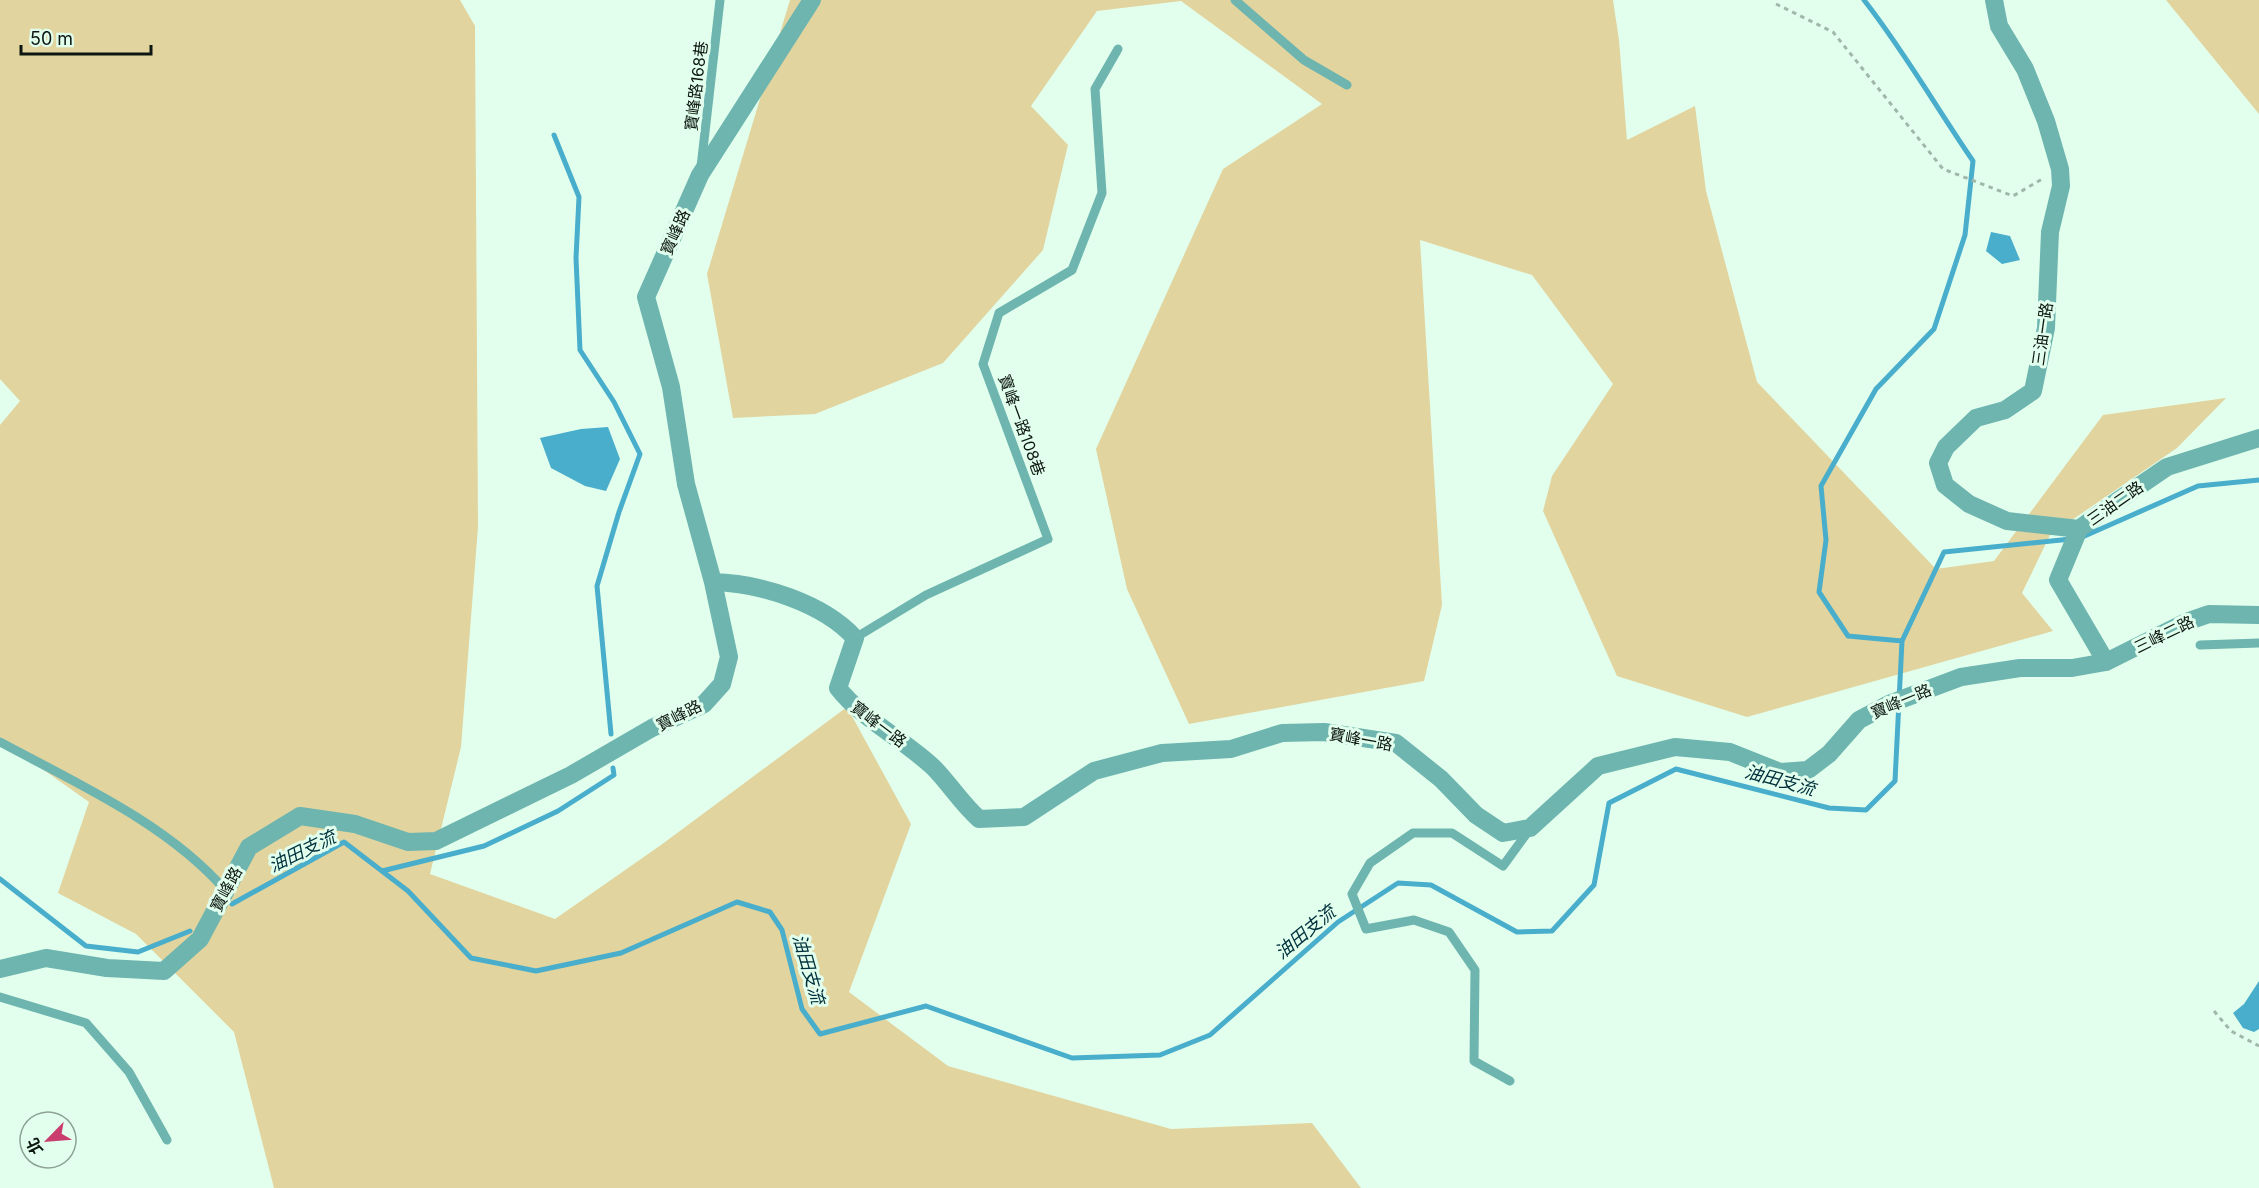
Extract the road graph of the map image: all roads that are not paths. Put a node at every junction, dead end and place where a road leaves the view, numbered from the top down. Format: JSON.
{"nodes":[{"id":1,"x":720,"y":0,"type":"edge"},
{"id":2,"x":812,"y":0,"type":"edge"},
{"id":3,"x":1235,"y":0,"type":"edge"},
{"id":4,"x":1994,"y":0,"type":"edge"},
{"id":5,"x":1118,"y":49,"type":"dead end"},
{"id":6,"x":1347,"y":86,"type":"dead end"},
{"id":7,"x":700,"y":175,"type":"junction"},
{"id":8,"x":2259,"y":438,"type":"edge"},
{"id":9,"x":2079,"y":529,"type":"junction"},
{"id":10,"x":713,"y":582,"type":"junction"},
{"id":11,"x":2259,"y":615,"type":"edge"},
{"id":12,"x":855,"y":638,"type":"junction"},
{"id":13,"x":2259,"y":643,"type":"edge"},
{"id":14,"x":2200,"y":645,"type":"dead end"},
{"id":15,"x":2106,"y":662,"type":"junction"},
{"id":16,"x":0,"y":742,"type":"edge"},
{"id":17,"x":1530,"y":828,"type":"junction"},
{"id":18,"x":225,"y":890,"type":"junction"},
{"id":19,"x":0,"y":969,"type":"edge"},
{"id":20,"x":0,"y":997,"type":"edge"},
{"id":21,"x":1510,"y":1081,"type":"dead end"},
{"id":22,"x":166,"y":1140,"type":"dead end"}],
"edges":[{"from":1,"to":7,"type":"lane","name":"寶峰路168巷"},
{"from":2,"to":7,"type":"street","name":"寶峰路"},
{"from":3,"to":6,"type":"lane"},
{"from":4,"to":9,"type":"street","name":"三油一路"},
{"from":5,"to":12,"type":"lane","name":"寶峰一路108巷"},
{"from":7,"to":10,"type":"street","name":"寶峰路"},
{"from":8,"to":9,"type":"street","name":"三油二路"},
{"from":9,"to":15,"type":"street","name":"三油二路"},
{"from":10,"to":12,"type":"street"},
{"from":10,"to":18,"type":"street","name":"寶峰路"},
{"from":11,"to":15,"type":"street","name":"三峰二路"},
{"from":12,"to":17,"type":"street","name":"寶峰一路"},
{"from":13,"to":14,"type":"lane"},
{"from":15,"to":17,"type":"street","name":"寶峰一路"},
{"from":16,"to":18,"type":"lane"},
{"from":17,"to":21,"type":"lane"},
{"from":18,"to":19,"type":"street","name":"寶峰路"},
{"from":20,"to":22,"type":"lane"}]}
